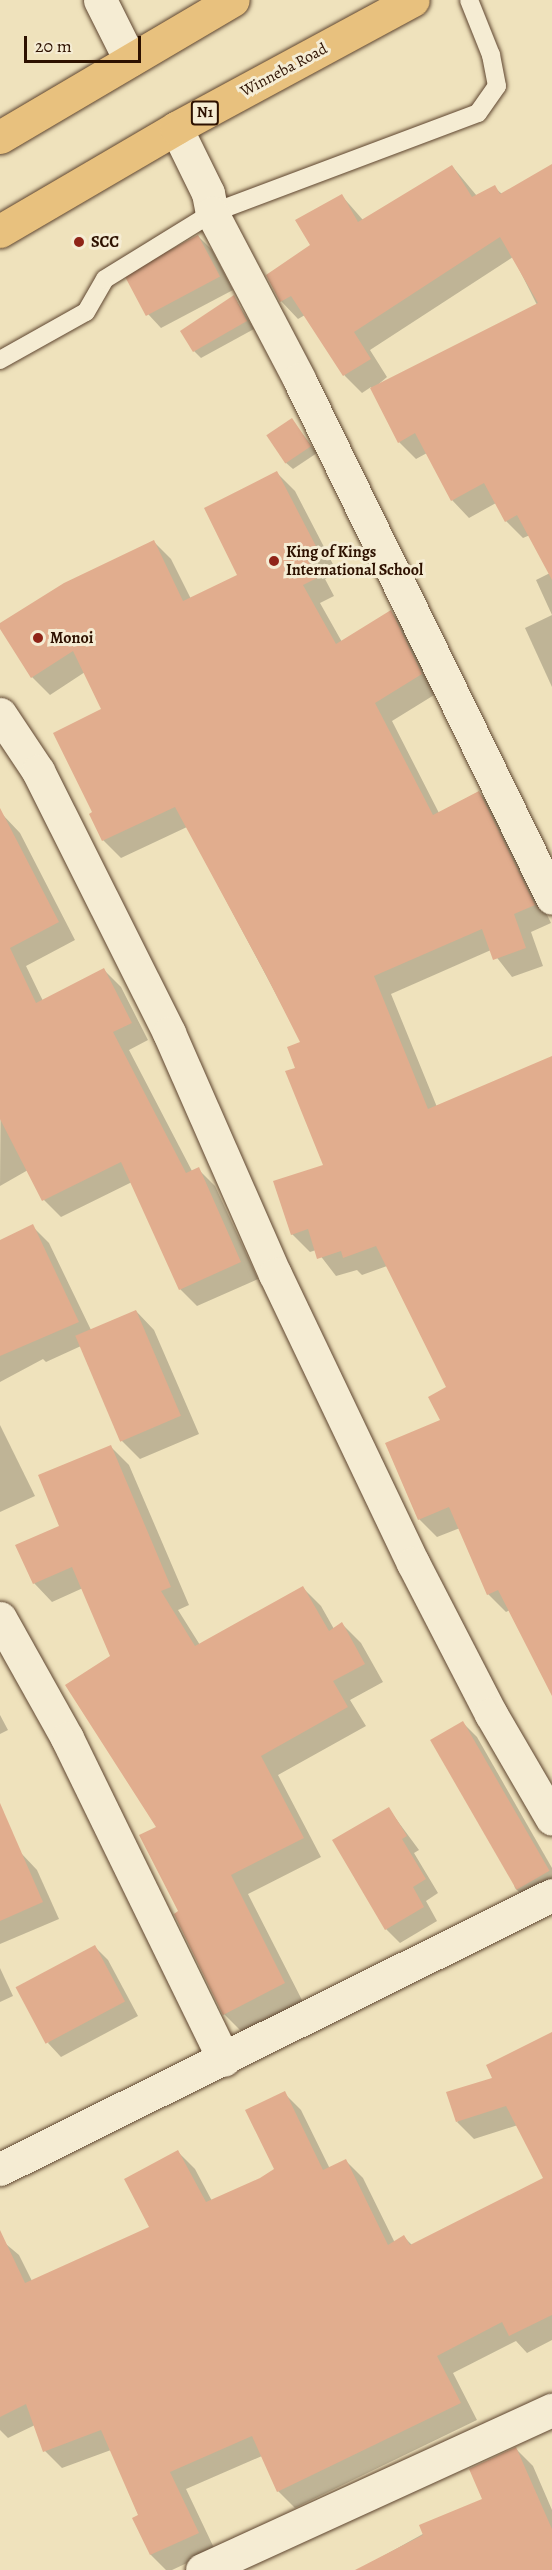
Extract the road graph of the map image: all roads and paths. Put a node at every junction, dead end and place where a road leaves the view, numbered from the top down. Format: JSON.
{"nodes":[{"id":1,"x":100,"y":0,"type":"edge"},
{"id":2,"x":233,"y":0,"type":"edge"},
{"id":3,"x":413,"y":0,"type":"edge"},
{"id":4,"x":469,"y":0,"type":"edge"},
{"id":5,"x":130,"y":60,"type":"junction"},
{"id":6,"x":176,"y":128,"type":"junction"},
{"id":7,"x":0,"y":136,"type":"edge"},
{"id":8,"x":212,"y":213,"type":"junction"},
{"id":9,"x":0,"y":231,"type":"edge"},
{"id":10,"x":0,"y":360,"type":"edge"},
{"id":11,"x":0,"y":714,"type":"edge"},
{"id":12,"x":552,"y":898,"type":"edge"},
{"id":13,"x":0,"y":1618,"type":"edge"},
{"id":14,"x":552,"y":1819,"type":"edge"},
{"id":15,"x":552,"y":1895,"type":"edge"},
{"id":16,"x":224,"y":2060,"type":"junction"},
{"id":17,"x":0,"y":2169,"type":"edge"},
{"id":18,"x":552,"y":2410,"type":"edge"},
{"id":19,"x":202,"y":2570,"type":"edge"}],
"edges":[{"from":1,"to":5,"type":"street"},
{"from":2,"to":5,"type":"highway"},
{"from":3,"to":6,"type":"highway","name":"Winneba Road","number":"N1"},
{"from":4,"to":8,"type":"lane"},
{"from":5,"to":7,"type":"highway"},
{"from":6,"to":8,"type":"street"},
{"from":6,"to":9,"type":"highway","name":"Winneba Road","number":"N1"},
{"from":8,"to":10,"type":"lane"},
{"from":8,"to":12,"type":"street"},
{"from":11,"to":14,"type":"street"},
{"from":13,"to":16,"type":"street"},
{"from":15,"to":16,"type":"street"},
{"from":16,"to":17,"type":"street"},
{"from":18,"to":19,"type":"street"}]}
